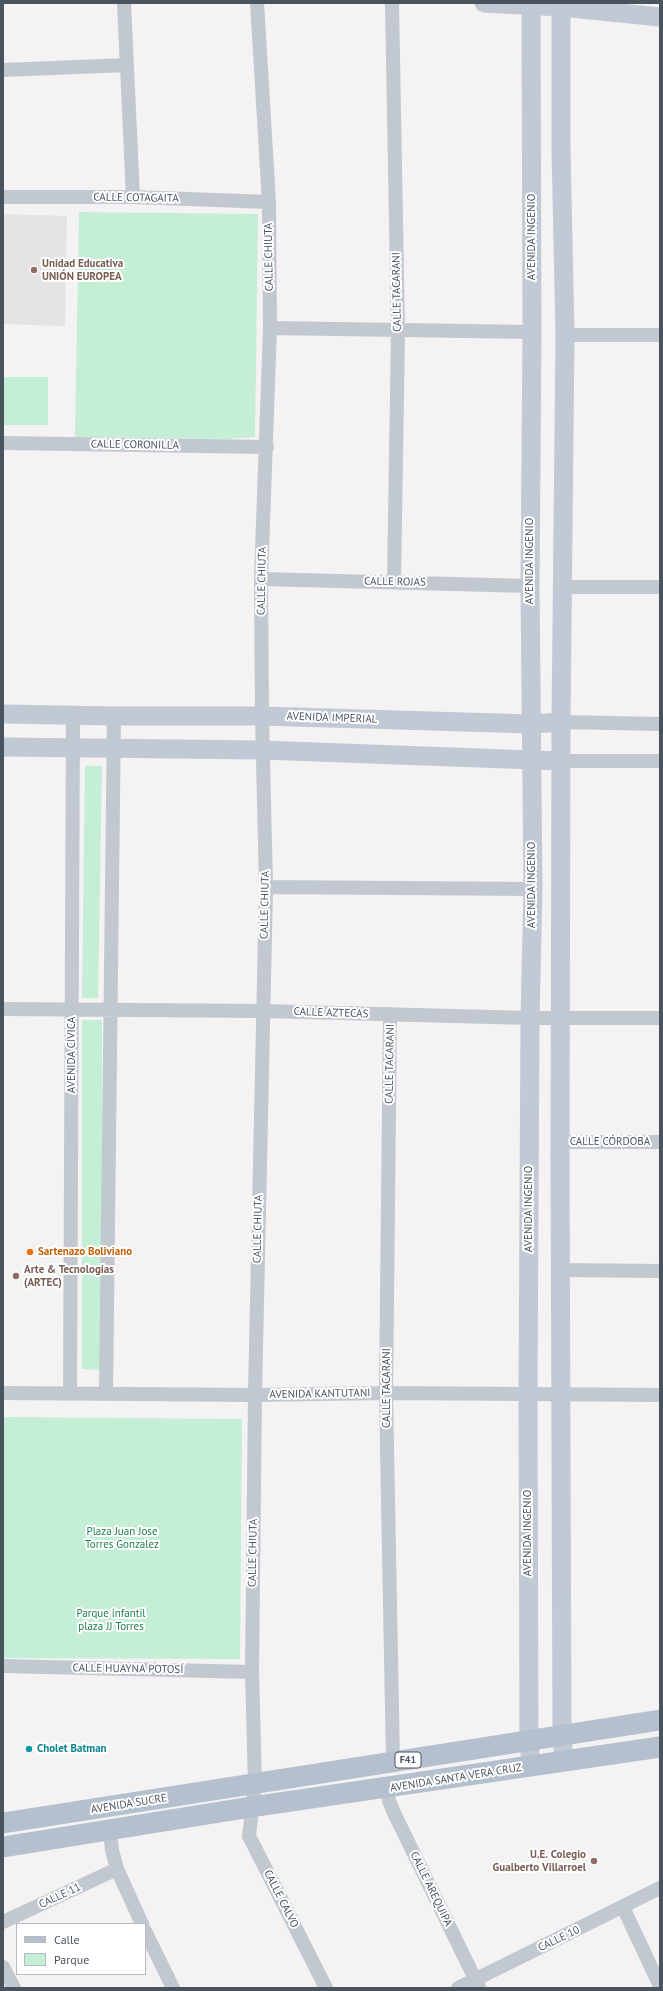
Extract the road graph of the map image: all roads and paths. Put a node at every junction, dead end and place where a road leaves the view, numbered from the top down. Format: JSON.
{"nodes":[{"id":1,"x":124,"y":3,"type":"edge"},
{"id":2,"x":257,"y":3,"type":"edge"},
{"id":3,"x":392,"y":3,"type":"edge"},
{"id":4,"x":484,"y":3,"type":"edge"},
{"id":5,"x":531,"y":4,"type":"edge"},
{"id":6,"x":561,"y":5,"type":"edge"},
{"id":7,"x":660,"y":17,"type":"edge"},
{"id":8,"x":127,"y":65,"type":"junction"},
{"id":9,"x":3,"y":70,"type":"edge"},
{"id":10,"x":3,"y":196,"type":"edge"},
{"id":11,"x":133,"y":198,"type":"junction"},
{"id":12,"x":269,"y":202,"type":"junction"},
{"id":13,"x":270,"y":328,"type":"junction"},
{"id":14,"x":398,"y":331,"type":"junction"},
{"id":15,"x":532,"y":332,"type":"junction"},
{"id":16,"x":565,"y":335,"type":"junction"},
{"id":17,"x":660,"y":335,"type":"edge"},
{"id":18,"x":3,"y":443,"type":"edge"},
{"id":19,"x":267,"y":447,"type":"junction"},
{"id":20,"x":261,"y":579,"type":"junction"},
{"id":21,"x":394,"y":582,"type":"junction"},
{"id":22,"x":530,"y":586,"type":"junction"},
{"id":23,"x":562,"y":587,"type":"junction"},
{"id":24,"x":660,"y":587,"type":"edge"},
{"id":25,"x":3,"y":714,"type":"edge"},
{"id":26,"x":73,"y":715,"type":"junction"},
{"id":27,"x":114,"y":716,"type":"junction"},
{"id":28,"x":262,"y":716,"type":"junction"},
{"id":29,"x":561,"y":722,"type":"junction"},
{"id":30,"x":532,"y":724,"type":"junction"},
{"id":31,"x":660,"y":724,"type":"edge"},
{"id":32,"x":3,"y":747,"type":"edge"},
{"id":33,"x":74,"y":748,"type":"junction"},
{"id":34,"x":113,"y":748,"type":"junction"},
{"id":35,"x":262,"y":750,"type":"junction"},
{"id":36,"x":532,"y":761,"type":"junction"},
{"id":37,"x":561,"y":761,"type":"junction"},
{"id":38,"x":660,"y":761,"type":"edge"},
{"id":39,"x":266,"y":887,"type":"junction"},
{"id":40,"x":533,"y":889,"type":"junction"},
{"id":41,"x":3,"y":1009,"type":"edge"},
{"id":42,"x":110,"y":1009,"type":"junction"},
{"id":43,"x":72,"y":1010,"type":"junction"},
{"id":44,"x":263,"y":1011,"type":"junction"},
{"id":45,"x":390,"y":1014,"type":"junction"},
{"id":46,"x":560,"y":1017,"type":"junction"},
{"id":47,"x":530,"y":1018,"type":"junction"},
{"id":48,"x":660,"y":1018,"type":"edge"},
{"id":49,"x":560,"y":1142,"type":"junction"},
{"id":50,"x":660,"y":1142,"type":"edge"},
{"id":51,"x":560,"y":1270,"type":"junction"},
{"id":52,"x":660,"y":1271,"type":"edge"},
{"id":53,"x":3,"y":1393,"type":"edge"},
{"id":54,"x":386,"y":1393,"type":"junction"},
{"id":55,"x":70,"y":1394,"type":"junction"},
{"id":56,"x":106,"y":1394,"type":"junction"},
{"id":57,"x":528,"y":1394,"type":"junction"},
{"id":58,"x":560,"y":1394,"type":"junction"},
{"id":59,"x":255,"y":1395,"type":"junction"},
{"id":60,"x":660,"y":1395,"type":"edge"},
{"id":61,"x":3,"y":1666,"type":"edge"},
{"id":62,"x":252,"y":1672,"type":"junction"},
{"id":63,"x":660,"y":1720,"type":"edge"},
{"id":64,"x":562,"y":1736,"type":"junction"},
{"id":65,"x":529,"y":1741,"type":"junction"},
{"id":66,"x":660,"y":1747,"type":"edge"},
{"id":67,"x":393,"y":1762,"type":"junction"},
{"id":68,"x":564,"y":1762,"type":"junction"},
{"id":69,"x":531,"y":1766,"type":"junction"},
{"id":70,"x":255,"y":1784,"type":"junction"},
{"id":71,"x":387,"y":1788,"type":"junction"},
{"id":72,"x":252,"y":1807,"type":"junction"},
{"id":73,"x":3,"y":1824,"type":"edge"},
{"id":74,"x":110,"y":1830,"type":"junction"},
{"id":75,"x":3,"y":1847,"type":"edge"},
{"id":76,"x":117,"y":1869,"type":"junction"},
{"id":77,"x":660,"y":1888,"type":"edge"},
{"id":78,"x":623,"y":1907,"type":"junction"},
{"id":79,"x":3,"y":1922,"type":"edge"},
{"id":80,"x":142,"y":1923,"type":"edge"},
{"id":81,"x":146,"y":1933,"type":"edge"},
{"id":82,"x":3,"y":1967,"type":"edge"},
{"id":83,"x":477,"y":1984,"type":"edge"},
{"id":84,"x":660,"y":1986,"type":"edge"},
{"id":85,"x":14,"y":1988,"type":"edge"},
{"id":86,"x":172,"y":1988,"type":"edge"},
{"id":87,"x":326,"y":1988,"type":"edge"},
{"id":88,"x":458,"y":1988,"type":"edge"}],
"edges":[{"from":1,"to":8,"type":"street"},
{"from":2,"to":12,"type":"street","name":"CALLE CHIUTA"},
{"from":3,"to":14,"type":"street","name":"CALLE TACARANI"},
{"from":4,"to":5,"type":"street"},
{"from":5,"to":6,"type":"street"},
{"from":5,"to":15,"type":"street","name":"AVENIDA INGENIO"},
{"from":6,"to":7,"type":"street"},
{"from":6,"to":16,"type":"street"},
{"from":8,"to":9,"type":"street"},
{"from":8,"to":11,"type":"street"},
{"from":10,"to":11,"type":"street","name":"CALLE COTAGAITA"},
{"from":11,"to":12,"type":"street","name":"CALLE COTAGAITA"},
{"from":12,"to":13,"type":"street","name":"CALLE CHIUTA"},
{"from":13,"to":14,"type":"street"},
{"from":13,"to":19,"type":"street","name":"CALLE CHIUTA"},
{"from":14,"to":15,"type":"street"},
{"from":14,"to":21,"type":"street","name":"CALLE TACARANI"},
{"from":15,"to":22,"type":"street","name":"AVENIDA INGENIO"},
{"from":16,"to":17,"type":"street"},
{"from":16,"to":23,"type":"street"},
{"from":18,"to":19,"type":"street","name":"CALLE CORONILLA"},
{"from":19,"to":20,"type":"street","name":"CALLE CHIUTA"},
{"from":20,"to":21,"type":"street","name":"CALLE ROJAS"},
{"from":20,"to":28,"type":"street","name":"CALLE CHIUTA"},
{"from":21,"to":22,"type":"street","name":"CALLE ROJAS"},
{"from":22,"to":30,"type":"street","name":"AVENIDA INGENIO"},
{"from":23,"to":24,"type":"street"},
{"from":23,"to":29,"type":"street"},
{"from":25,"to":26,"type":"street","name":"AVENIDA IMPERIAL"},
{"from":26,"to":27,"type":"street","name":"AVENIDA IMPERIAL"},
{"from":26,"to":33,"type":"street","name":"AVENIDA CÍVICA"},
{"from":27,"to":28,"type":"street","name":"AVENIDA IMPERIAL"},
{"from":27,"to":34,"type":"street"},
{"from":28,"to":30,"type":"street","name":"AVENIDA IMPERIAL"},
{"from":28,"to":35,"type":"street","name":"CALLE CHIUTA"},
{"from":29,"to":30,"type":"street","name":"AVENIDA IMPERIAL"},
{"from":29,"to":31,"type":"street","name":"AVENIDA IMPERIAL"},
{"from":29,"to":37,"type":"street"},
{"from":30,"to":36,"type":"street","name":"AVENIDA INGENIO"},
{"from":32,"to":33,"type":"street"},
{"from":33,"to":34,"type":"street"},
{"from":33,"to":43,"type":"street","name":"AVENIDA CÍVICA"},
{"from":34,"to":35,"type":"street"},
{"from":34,"to":42,"type":"street"},
{"from":35,"to":36,"type":"street"},
{"from":35,"to":39,"type":"street","name":"CALLE CHIUTA"},
{"from":36,"to":37,"type":"street"},
{"from":36,"to":40,"type":"street","name":"AVENIDA INGENIO"},
{"from":37,"to":38,"type":"street"},
{"from":37,"to":46,"type":"street"},
{"from":39,"to":40,"type":"street"},
{"from":39,"to":44,"type":"street","name":"CALLE CHIUTA"},
{"from":40,"to":47,"type":"street","name":"AVENIDA INGENIO"},
{"from":41,"to":43,"type":"street","name":"CALLE AZTECAS"},
{"from":42,"to":43,"type":"street","name":"CALLE AZTECAS"},
{"from":42,"to":44,"type":"street","name":"CALLE AZTECAS"},
{"from":42,"to":56,"type":"street"},
{"from":43,"to":55,"type":"street","name":"AVENIDA CÍVICA"},
{"from":44,"to":45,"type":"street","name":"CALLE AZTECAS"},
{"from":44,"to":59,"type":"street","name":"CALLE CHIUTA"},
{"from":45,"to":47,"type":"street","name":"CALLE AZTECAS"},
{"from":45,"to":54,"type":"street","name":"CALLE TACARANI"},
{"from":46,"to":47,"type":"street","name":"CALLE AZTECAS"},
{"from":46,"to":48,"type":"street","name":"CALLE AZTECAS"},
{"from":46,"to":49,"type":"street"},
{"from":47,"to":57,"type":"street","name":"AVENIDA INGENIO"},
{"from":49,"to":50,"type":"street","name":"CALLE CÓRDOBA"},
{"from":49,"to":51,"type":"street"},
{"from":51,"to":52,"type":"street"},
{"from":51,"to":58,"type":"street"},
{"from":53,"to":55,"type":"street","name":"AVENIDA KANTUTANI"},
{"from":54,"to":57,"type":"street","name":"AVENIDA KANTUTANI"},
{"from":54,"to":59,"type":"street","name":"AVENIDA KANTUTANI"},
{"from":54,"to":67,"type":"street","name":"CALLE TACARANI"},
{"from":55,"to":56,"type":"street","name":"AVENIDA KANTUTANI"},
{"from":56,"to":59,"type":"street","name":"AVENIDA KANTUTANI"},
{"from":57,"to":58,"type":"street","name":"AVENIDA KANTUTANI"},
{"from":57,"to":65,"type":"street","name":"AVENIDA INGENIO"},
{"from":58,"to":60,"type":"street","name":"AVENIDA KANTUTANI"},
{"from":58,"to":64,"type":"street"},
{"from":59,"to":62,"type":"street","name":"CALLE CHIUTA"},
{"from":61,"to":62,"type":"street","name":"CALLE HUAYNA POTOSÍ"},
{"from":62,"to":70,"type":"street","name":"CALLE CHIUTA"},
{"from":63,"to":64,"type":"main road","number":"F41"},
{"from":64,"to":65,"type":"main road","number":"F41"},
{"from":64,"to":68,"type":"street"},
{"from":65,"to":67,"type":"main road","number":"F41"},
{"from":65,"to":69,"type":"street","name":"AVENIDA INGENIO"},
{"from":66,"to":68,"type":"main road","name":"AVENIDA SANTA VERA CRUZ","number":"F41"},
{"from":67,"to":70,"type":"main road","number":"F41"},
{"from":68,"to":69,"type":"main road","name":"AVENIDA SANTA VERA CRUZ","number":"F41"},
{"from":69,"to":71,"type":"main road","name":"AVENIDA SANTA VERA CRUZ","number":"F41"},
{"from":70,"to":72,"type":"street","name":"CALLE CHIUTA"},
{"from":70,"to":73,"type":"main road","name":"AVENIDA SUCRE","number":"F41"},
{"from":71,"to":72,"type":"main road","name":"AVENIDA SANTA VERA CRUZ","number":"F41"},
{"from":71,"to":83,"type":"street","name":"CALLE AREQUIPA"},
{"from":72,"to":74,"type":"main road","name":"AVENIDA SUCRE","number":"F41"},
{"from":72,"to":87,"type":"street","name":"CALLE CALVO"},
{"from":74,"to":75,"type":"main road","name":"AVENIDA SUCRE","number":"F41"},
{"from":74,"to":76,"type":"street"},
{"from":76,"to":79,"type":"street","name":"CALLE 11"},
{"from":76,"to":80,"type":"street"},
{"from":77,"to":78,"type":"street","name":"CALLE 10"},
{"from":78,"to":83,"type":"street","name":"CALLE 10"},
{"from":78,"to":84,"type":"street"},
{"from":81,"to":86,"type":"street"},
{"from":82,"to":85,"type":"street"},
{"from":83,"to":88,"type":"street","name":"CALLE 10"}]}
